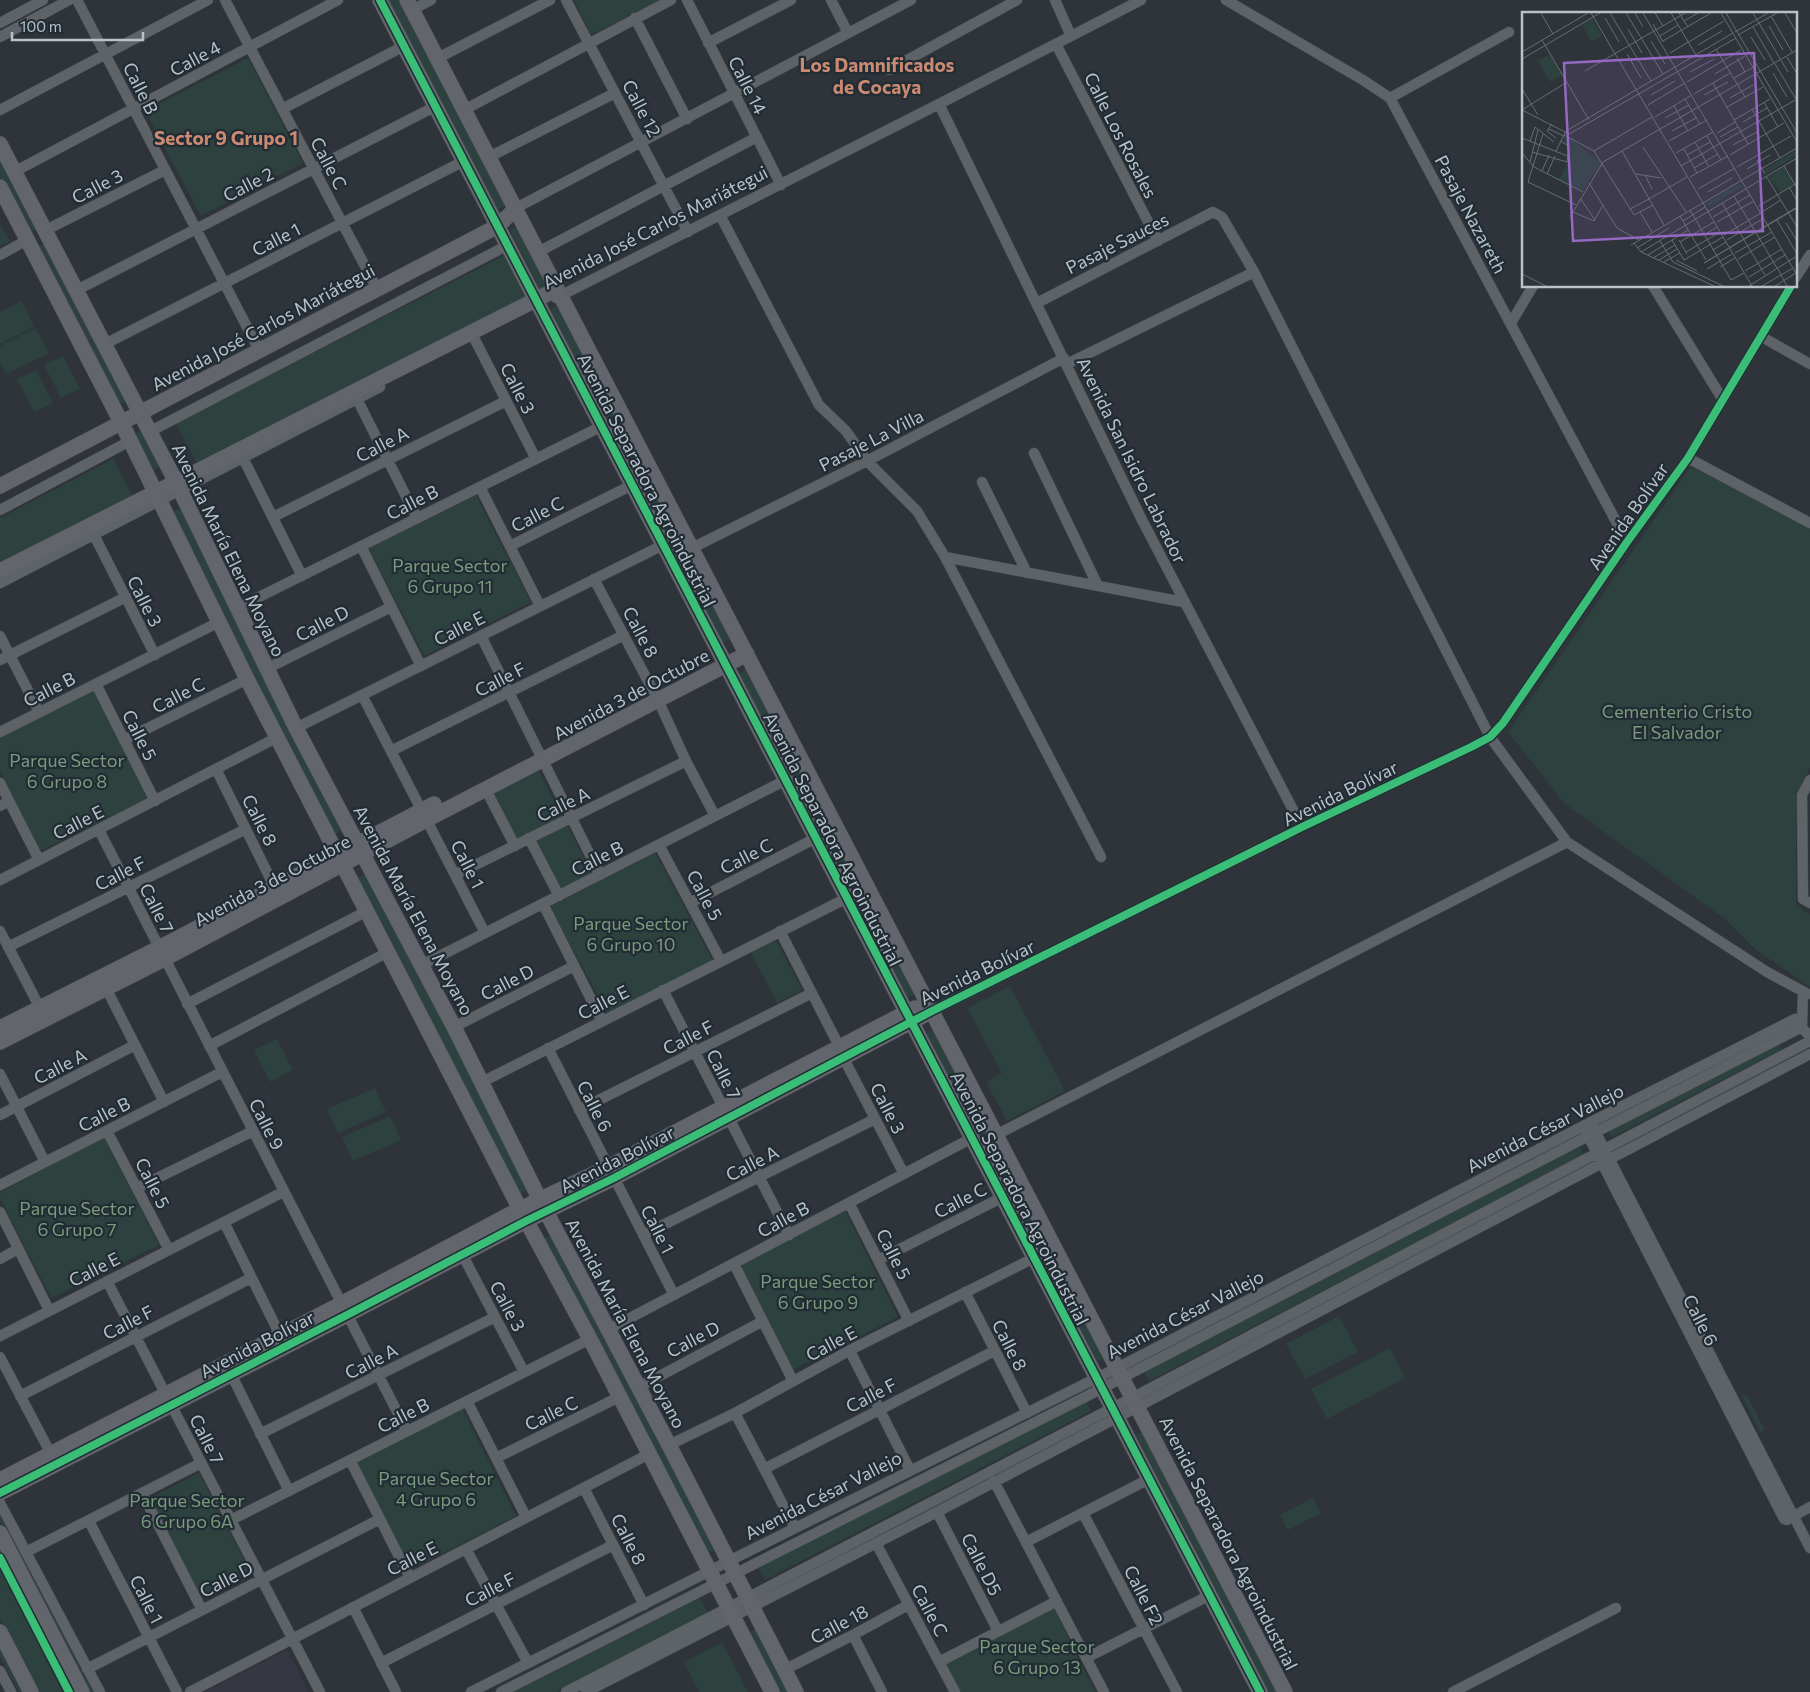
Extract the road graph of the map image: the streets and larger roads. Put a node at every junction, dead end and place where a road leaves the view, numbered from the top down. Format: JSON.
{"nodes":[{"id":1,"x":43,"y":0,"type":"edge"},
{"id":2,"x":69,"y":0,"type":"edge"},
{"id":3,"x":77,"y":0,"type":"edge"},
{"id":4,"x":208,"y":0,"type":"edge"},
{"id":5,"x":224,"y":0,"type":"edge"},
{"id":6,"x":338,"y":0,"type":"edge"},
{"id":7,"x":380,"y":0,"type":"edge"},
{"id":8,"x":431,"y":0,"type":"edge"},
{"id":9,"x":550,"y":0,"type":"edge"},
{"id":10,"x":566,"y":0,"type":"edge"},
{"id":11,"x":671,"y":0,"type":"edge"},
{"id":12,"x":687,"y":0,"type":"edge"},
{"id":13,"x":790,"y":0,"type":"edge"},
{"id":14,"x":831,"y":0,"type":"edge"},
{"id":15,"x":911,"y":0,"type":"edge"},
{"id":16,"x":1017,"y":0,"type":"edge"},
{"id":17,"x":1055,"y":0,"type":"edge"},
{"id":18,"x":1140,"y":0,"type":"edge"},
{"id":19,"x":1226,"y":0,"type":"edge"},
{"id":20,"x":410,"y":5,"type":"edge"},
{"id":21,"x":635,"y":18,"type":"junction"},
{"id":22,"x":0,"y":23,"type":"edge"},
{"id":23,"x":1509,"y":32,"type":"dead end"},
{"id":24,"x":848,"y":34,"type":"junction"},
{"id":25,"x":1071,"y":36,"type":"junction"},
{"id":26,"x":0,"y":37,"type":"edge"},
{"id":27,"x":589,"y":43,"type":"junction"},
{"id":28,"x":708,"y":43,"type":"junction"},
{"id":29,"x":1056,"y":44,"type":"junction"},
{"id":30,"x":404,"y":46,"type":"junction"},
{"id":31,"x":249,"y":47,"type":"junction"},
{"id":32,"x":105,"y":54,"type":"junction"},
{"id":33,"x":438,"y":58,"type":"junction"},
{"id":34,"x":889,"y":70,"type":"dead end"},
{"id":35,"x":615,"y":93,"type":"junction"},
{"id":36,"x":735,"y":94,"type":"junction"},
{"id":37,"x":1390,"y":98,"type":"junction"},
{"id":38,"x":939,"y":104,"type":"junction"},
{"id":39,"x":436,"y":106,"type":"junction"},
{"id":40,"x":134,"y":109,"type":"junction"},
{"id":41,"x":282,"y":109,"type":"junction"},
{"id":42,"x":0,"y":110,"type":"edge"},
{"id":43,"x":464,"y":110,"type":"junction"},
{"id":44,"x":687,"y":119,"type":"junction"},
{"id":45,"x":756,"y":137,"type":"junction"},
{"id":46,"x":642,"y":143,"type":"junction"},
{"id":47,"x":0,"y":144,"type":"edge"},
{"id":48,"x":489,"y":157,"type":"junction"},
{"id":49,"x":464,"y":161,"type":"junction"},
{"id":50,"x":313,"y":169,"type":"junction"},
{"id":51,"x":165,"y":170,"type":"junction"},
{"id":52,"x":14,"y":172,"type":"junction"},
{"id":53,"x":781,"y":185,"type":"junction"},
{"id":54,"x":664,"y":186,"type":"junction"},
{"id":55,"x":0,"y":187,"type":"edge"},
{"id":56,"x":516,"y":208,"type":"junction"},
{"id":57,"x":720,"y":215,"type":"junction"},
{"id":58,"x":342,"y":224,"type":"junction"},
{"id":59,"x":498,"y":226,"type":"junction"},
{"id":60,"x":196,"y":229,"type":"junction"},
{"id":61,"x":44,"y":231,"type":"junction"},
{"id":62,"x":688,"y":232,"type":"junction"},
{"id":63,"x":27,"y":240,"type":"junction"},
{"id":64,"x":1158,"y":241,"type":"junction"},
{"id":65,"x":508,"y":245,"type":"junction"},
{"id":66,"x":538,"y":252,"type":"junction"},
{"id":67,"x":0,"y":255,"type":"edge"},
{"id":68,"x":1810,"y":255,"type":"edge"},
{"id":69,"x":1254,"y":272,"type":"junction"},
{"id":70,"x":1798,"y":273,"type":"edge"},
{"id":71,"x":225,"y":284,"type":"junction"},
{"id":72,"x":1532,"y":288,"type":"edge"},
{"id":73,"x":1654,"y":288,"type":"edge"},
{"id":74,"x":1790,"y":288,"type":"edge"},
{"id":75,"x":377,"y":289,"type":"junction"},
{"id":76,"x":75,"y":290,"type":"junction"},
{"id":77,"x":559,"y":292,"type":"junction"},
{"id":78,"x":538,"y":303,"type":"junction"},
{"id":79,"x":1037,"y":303,"type":"junction"},
{"id":80,"x":1511,"y":323,"type":"junction"},
{"id":81,"x":472,"y":335,"type":"junction"},
{"id":82,"x":1762,"y":337,"type":"junction"},
{"id":83,"x":103,"y":345,"type":"junction"},
{"id":84,"x":259,"y":350,"type":"junction"},
{"id":85,"x":1065,"y":361,"type":"junction"},
{"id":86,"x":1810,"y":364,"type":"edge"},
{"id":87,"x":357,"y":399,"type":"junction"},
{"id":88,"x":1723,"y":400,"type":"junction"},
{"id":89,"x":506,"y":401,"type":"junction"},
{"id":90,"x":139,"y":413,"type":"junction"},
{"id":91,"x":121,"y":422,"type":"junction"},
{"id":92,"x":602,"y":426,"type":"junction"},
{"id":93,"x":149,"y":432,"type":"junction"},
{"id":94,"x":130,"y":441,"type":"junction"},
{"id":95,"x":1034,"y":454,"type":"dead end"},
{"id":96,"x":243,"y":458,"type":"junction"},
{"id":97,"x":536,"y":458,"type":"junction"},
{"id":98,"x":1688,"y":458,"type":"junction"},
{"id":99,"x":388,"y":460,"type":"junction"},
{"id":100,"x":867,"y":461,"type":"junction"},
{"id":101,"x":982,"y":482,"type":"dead end"},
{"id":102,"x":632,"y":485,"type":"junction"},
{"id":103,"x":0,"y":486,"type":"edge"},
{"id":104,"x":178,"y":486,"type":"junction"},
{"id":105,"x":480,"y":487,"type":"junction"},
{"id":106,"x":158,"y":496,"type":"junction"},
{"id":107,"x":0,"y":510,"type":"edge"},
{"id":108,"x":273,"y":517,"type":"junction"},
{"id":109,"x":417,"y":518,"type":"junction"},
{"id":110,"x":1810,"y":524,"type":"edge"},
{"id":111,"x":94,"y":535,"type":"junction"},
{"id":112,"x":1627,"y":542,"type":"junction"},
{"id":113,"x":664,"y":545,"type":"junction"},
{"id":114,"x":361,"y":546,"type":"junction"},
{"id":115,"x":510,"y":546,"type":"junction"},
{"id":116,"x":692,"y":548,"type":"junction"},
{"id":117,"x":944,"y":557,"type":"junction"},
{"id":118,"x":0,"y":571,"type":"edge"},
{"id":119,"x":1027,"y":573,"type":"junction"},
{"id":120,"x":302,"y":576,"type":"junction"},
{"id":121,"x":594,"y":579,"type":"junction"},
{"id":122,"x":0,"y":583,"type":"edge"},
{"id":123,"x":1098,"y":586,"type":"junction"},
{"id":124,"x":126,"y":598,"type":"junction"},
{"id":125,"x":1183,"y":602,"type":"junction"},
{"id":126,"x":540,"y":606,"type":"junction"},
{"id":127,"x":391,"y":607,"type":"junction"},
{"id":128,"x":237,"y":608,"type":"junction"},
{"id":129,"x":219,"y":622,"type":"junction"},
{"id":130,"x":624,"y":635,"type":"junction"},
{"id":131,"x":0,"y":636,"type":"edge"},
{"id":132,"x":481,"y":636,"type":"junction"},
{"id":133,"x":745,"y":650,"type":"junction"},
{"id":134,"x":154,"y":654,"type":"junction"},
{"id":135,"x":5,"y":658,"type":"edge"},
{"id":136,"x":724,"y":661,"type":"junction"},
{"id":137,"x":421,"y":666,"type":"junction"},
{"id":138,"x":266,"y":669,"type":"junction"},
{"id":139,"x":247,"y":679,"type":"junction"},
{"id":140,"x":96,"y":684,"type":"junction"},
{"id":141,"x":509,"y":692,"type":"junction"},
{"id":142,"x":362,"y":695,"type":"junction"},
{"id":143,"x":656,"y":696,"type":"junction"},
{"id":144,"x":39,"y":712,"type":"junction"},
{"id":145,"x":296,"y":728,"type":"junction"},
{"id":146,"x":0,"y":732,"type":"edge"},
{"id":147,"x":278,"y":737,"type":"junction"},
{"id":148,"x":1490,"y":737,"type":"junction"},
{"id":149,"x":124,"y":740,"type":"junction"},
{"id":150,"x":391,"y":751,"type":"junction"},
{"id":151,"x":541,"y":756,"type":"junction"},
{"id":152,"x":686,"y":761,"type":"junction"},
{"id":153,"x":216,"y":769,"type":"junction"},
{"id":154,"x":786,"y":780,"type":"junction"},
{"id":155,"x":1810,"y":780,"type":"edge"},
{"id":156,"x":0,"y":782,"type":"edge"},
{"id":157,"x":486,"y":790,"type":"junction"},
{"id":158,"x":1806,"y":797,"type":"edge"},
{"id":159,"x":155,"y":801,"type":"junction"},
{"id":160,"x":5,"y":804,"type":"edge"},
{"id":161,"x":424,"y":815,"type":"junction"},
{"id":162,"x":715,"y":816,"type":"junction"},
{"id":163,"x":571,"y":818,"type":"junction"},
{"id":164,"x":246,"y":828,"type":"junction"},
{"id":165,"x":1302,"y":828,"type":"junction"},
{"id":166,"x":99,"y":830,"type":"junction"},
{"id":167,"x":529,"y":838,"type":"junction"},
{"id":168,"x":816,"y":838,"type":"junction"},
{"id":169,"x":1567,"y":842,"type":"junction"},
{"id":170,"x":659,"y":845,"type":"junction"},
{"id":171,"x":515,"y":846,"type":"junction"},
{"id":172,"x":360,"y":848,"type":"junction"},
{"id":173,"x":1806,"y":854,"type":"edge"},
{"id":174,"x":1101,"y":857,"type":"dead end"},
{"id":175,"x":340,"y":859,"type":"junction"},
{"id":176,"x":39,"y":860,"type":"junction"},
{"id":177,"x":455,"y":875,"type":"junction"},
{"id":178,"x":600,"y":875,"type":"junction"},
{"id":179,"x":0,"y":880,"type":"edge"},
{"id":180,"x":274,"y":886,"type":"junction"},
{"id":181,"x":128,"y":887,"type":"junction"},
{"id":182,"x":559,"y":896,"type":"junction"},
{"id":183,"x":847,"y":898,"type":"junction"},
{"id":184,"x":690,"y":903,"type":"junction"},
{"id":185,"x":1810,"y":903,"type":"edge"},
{"id":186,"x":543,"y":904,"type":"junction"},
{"id":187,"x":367,"y":911,"type":"junction"},
{"id":188,"x":0,"y":931,"type":"edge"},
{"id":189,"x":780,"y":931,"type":"junction"},
{"id":190,"x":485,"y":933,"type":"junction"},
{"id":191,"x":8,"y":947,"type":"junction"},
{"id":192,"x":388,"y":952,"type":"junction"},
{"id":193,"x":161,"y":954,"type":"junction"},
{"id":194,"x":721,"y":961,"type":"junction"},
{"id":195,"x":422,"y":965,"type":"junction"},
{"id":196,"x":574,"y":966,"type":"junction"},
{"id":197,"x":106,"y":988,"type":"junction"},
{"id":198,"x":663,"y":990,"type":"junction"},
{"id":199,"x":812,"y":993,"type":"junction"},
{"id":200,"x":1807,"y":993,"type":"edge"},
{"id":201,"x":187,"y":1004,"type":"junction"},
{"id":202,"x":930,"y":1007,"type":"junction"},
{"id":203,"x":40,"y":1008,"type":"junction"},
{"id":204,"x":909,"y":1017,"type":"junction"},
{"id":205,"x":602,"y":1021,"type":"junction"},
{"id":206,"x":1799,"y":1023,"type":"junction"},
{"id":207,"x":454,"y":1027,"type":"junction"},
{"id":208,"x":0,"y":1028,"type":"edge"},
{"id":209,"x":1810,"y":1037,"type":"edge"},
{"id":210,"x":1810,"y":1041,"type":"edge"},
{"id":211,"x":0,"y":1042,"type":"edge"},
{"id":212,"x":135,"y":1045,"type":"junction"},
{"id":213,"x":209,"y":1046,"type":"junction"},
{"id":214,"x":548,"y":1048,"type":"junction"},
{"id":215,"x":695,"y":1052,"type":"junction"},
{"id":216,"x":841,"y":1052,"type":"junction"},
{"id":217,"x":1810,"y":1054,"type":"edge"},
{"id":218,"x":222,"y":1072,"type":"junction"},
{"id":219,"x":0,"y":1074,"type":"edge"},
{"id":220,"x":482,"y":1082,"type":"junction"},
{"id":221,"x":164,"y":1102,"type":"junction"},
{"id":222,"x":17,"y":1107,"type":"junction"},
{"id":223,"x":579,"y":1110,"type":"junction"},
{"id":224,"x":726,"y":1113,"type":"junction"},
{"id":225,"x":0,"y":1115,"type":"edge"},
{"id":226,"x":875,"y":1119,"type":"junction"},
{"id":227,"x":1587,"y":1124,"type":"junction"},
{"id":228,"x":107,"y":1130,"type":"junction"},
{"id":229,"x":252,"y":1131,"type":"junction"},
{"id":230,"x":1592,"y":1134,"type":"junction"},
{"id":231,"x":996,"y":1135,"type":"junction"},
{"id":232,"x":972,"y":1138,"type":"junction"},
{"id":233,"x":1603,"y":1156,"type":"junction"},
{"id":234,"x":45,"y":1162,"type":"junction"},
{"id":235,"x":611,"y":1173,"type":"junction"},
{"id":236,"x":904,"y":1174,"type":"junction"},
{"id":237,"x":759,"y":1177,"type":"junction"},
{"id":238,"x":0,"y":1185,"type":"edge"},
{"id":239,"x":137,"y":1188,"type":"junction"},
{"id":240,"x":284,"y":1192,"type":"junction"},
{"id":241,"x":1003,"y":1197,"type":"junction"},
{"id":242,"x":849,"y":1203,"type":"junction"},
{"id":243,"x":543,"y":1206,"type":"junction"},
{"id":244,"x":0,"y":1212,"type":"edge"},
{"id":245,"x":523,"y":1215,"type":"junction"},
{"id":246,"x":224,"y":1222,"type":"junction"},
{"id":247,"x":643,"y":1235,"type":"junction"},
{"id":248,"x":789,"y":1235,"type":"junction"},
{"id":249,"x":18,"y":1249,"type":"junction"},
{"id":250,"x":169,"y":1250,"type":"junction"},
{"id":251,"x":462,"y":1254,"type":"junction"},
{"id":252,"x":1034,"y":1258,"type":"junction"},
{"id":253,"x":0,"y":1259,"type":"edge"},
{"id":254,"x":878,"y":1260,"type":"junction"},
{"id":255,"x":734,"y":1264,"type":"junction"},
{"id":256,"x":251,"y":1278,"type":"junction"},
{"id":257,"x":106,"y":1282,"type":"junction"},
{"id":258,"x":965,"y":1292,"type":"junction"},
{"id":259,"x":674,"y":1295,"type":"junction"},
{"id":260,"x":49,"y":1310,"type":"junction"},
{"id":261,"x":344,"y":1310,"type":"junction"},
{"id":262,"x":495,"y":1317,"type":"junction"},
{"id":263,"x":763,"y":1321,"type":"junction"},
{"id":264,"x":909,"y":1321,"type":"junction"},
{"id":265,"x":609,"y":1329,"type":"junction"},
{"id":266,"x":0,"y":1336,"type":"edge"},
{"id":267,"x":135,"y":1336,"type":"junction"},
{"id":268,"x":280,"y":1336,"type":"junction"},
{"id":269,"x":590,"y":1339,"type":"junction"},
{"id":270,"x":850,"y":1350,"type":"junction"},
{"id":271,"x":994,"y":1351,"type":"junction"},
{"id":272,"x":0,"y":1357,"type":"edge"},
{"id":273,"x":524,"y":1372,"type":"junction"},
{"id":274,"x":1120,"y":1373,"type":"junction"},
{"id":275,"x":231,"y":1374,"type":"junction"},
{"id":276,"x":378,"y":1376,"type":"junction"},
{"id":277,"x":793,"y":1381,"type":"junction"},
{"id":278,"x":1100,"y":1383,"type":"junction"},
{"id":279,"x":639,"y":1387,"type":"junction"},
{"id":280,"x":20,"y":1396,"type":"junction"},
{"id":281,"x":619,"y":1397,"type":"junction"},
{"id":282,"x":168,"y":1400,"type":"junction"},
{"id":283,"x":467,"y":1401,"type":"junction"},
{"id":284,"x":1135,"y":1402,"type":"junction"},
{"id":285,"x":879,"y":1409,"type":"junction"},
{"id":286,"x":734,"y":1412,"type":"junction"},
{"id":287,"x":1115,"y":1412,"type":"junction"},
{"id":288,"x":1027,"y":1413,"type":"junction"},
{"id":289,"x":406,"y":1432,"type":"junction"},
{"id":290,"x":260,"y":1434,"type":"junction"},
{"id":291,"x":670,"y":1444,"type":"junction"},
{"id":292,"x":51,"y":1454,"type":"junction"},
{"id":293,"x":649,"y":1454,"type":"junction"},
{"id":294,"x":496,"y":1458,"type":"junction"},
{"id":295,"x":350,"y":1460,"type":"junction"},
{"id":296,"x":202,"y":1464,"type":"junction"},
{"id":297,"x":764,"y":1470,"type":"junction"},
{"id":298,"x":910,"y":1470,"type":"junction"},
{"id":299,"x":1149,"y":1479,"type":"junction"},
{"id":300,"x":0,"y":1480,"type":"edge"},
{"id":301,"x":994,"y":1481,"type":"junction"},
{"id":302,"x":584,"y":1488,"type":"junction"},
{"id":303,"x":289,"y":1491,"type":"junction"},
{"id":304,"x":0,"y":1493,"type":"edge"},
{"id":305,"x":142,"y":1494,"type":"junction"},
{"id":306,"x":0,"y":1503,"type":"edge"},
{"id":307,"x":1810,"y":1507,"type":"edge"},
{"id":308,"x":937,"y":1512,"type":"junction"},
{"id":309,"x":1083,"y":1513,"type":"junction"},
{"id":310,"x":1794,"y":1516,"type":"junction"},
{"id":311,"x":526,"y":1517,"type":"junction"},
{"id":312,"x":380,"y":1518,"type":"junction"},
{"id":313,"x":89,"y":1520,"type":"junction"},
{"id":314,"x":231,"y":1520,"type":"junction"},
{"id":315,"x":795,"y":1528,"type":"junction"},
{"id":316,"x":0,"y":1533,"type":"edge"},
{"id":317,"x":1026,"y":1542,"type":"junction"},
{"id":318,"x":876,"y":1543,"type":"junction"},
{"id":319,"x":613,"y":1545,"type":"junction"},
{"id":320,"x":1810,"y":1548,"type":"edge"},
{"id":321,"x":466,"y":1549,"type":"junction"},
{"id":322,"x":26,"y":1552,"type":"junction"},
{"id":323,"x":733,"y":1567,"type":"junction"},
{"id":324,"x":713,"y":1577,"type":"junction"},
{"id":325,"x":410,"y":1578,"type":"junction"},
{"id":326,"x":262,"y":1579,"type":"junction"},
{"id":327,"x":1210,"y":1595,"type":"junction"},
{"id":328,"x":1057,"y":1601,"type":"junction"},
{"id":329,"x":750,"y":1602,"type":"junction"},
{"id":330,"x":496,"y":1604,"type":"junction"},
{"id":331,"x":644,"y":1605,"type":"junction"},
{"id":332,"x":908,"y":1605,"type":"junction"},
{"id":333,"x":353,"y":1608,"type":"junction"},
{"id":334,"x":1616,"y":1608,"type":"dead end"},
{"id":335,"x":202,"y":1610,"type":"junction"},
{"id":336,"x":732,"y":1612,"type":"junction"},
{"id":337,"x":1143,"y":1629,"type":"junction"},
{"id":338,"x":998,"y":1631,"type":"junction"},
{"id":339,"x":0,"y":1632,"type":"edge"},
{"id":340,"x":853,"y":1635,"type":"junction"},
{"id":341,"x":148,"y":1637,"type":"junction"},
{"id":342,"x":292,"y":1639,"type":"junction"},
{"id":343,"x":1086,"y":1658,"type":"junction"},
{"id":344,"x":939,"y":1662,"type":"junction"},
{"id":345,"x":381,"y":1663,"type":"junction"},
{"id":346,"x":528,"y":1663,"type":"junction"},
{"id":347,"x":87,"y":1669,"type":"junction"},
{"id":348,"x":0,"y":1670,"type":"edge"},
{"id":349,"x":784,"y":1670,"type":"junction"},
{"id":350,"x":11,"y":1692,"type":"edge"},
{"id":351,"x":31,"y":1692,"type":"edge"},
{"id":352,"x":82,"y":1692,"type":"edge"},
{"id":353,"x":100,"y":1692,"type":"edge"},
{"id":354,"x":177,"y":1692,"type":"edge"},
{"id":355,"x":190,"y":1692,"type":"edge"},
{"id":356,"x":320,"y":1692,"type":"edge"},
{"id":357,"x":396,"y":1692,"type":"edge"},
{"id":358,"x":471,"y":1692,"type":"edge"},
{"id":359,"x":501,"y":1692,"type":"edge"},
{"id":360,"x":566,"y":1692,"type":"edge"},
{"id":361,"x":586,"y":1692,"type":"edge"},
{"id":362,"x":772,"y":1692,"type":"edge"},
{"id":363,"x":796,"y":1692,"type":"edge"},
{"id":364,"x":882,"y":1692,"type":"edge"},
{"id":365,"x":955,"y":1692,"type":"edge"},
{"id":366,"x":1104,"y":1692,"type":"edge"},
{"id":367,"x":1177,"y":1692,"type":"edge"},
{"id":368,"x":1260,"y":1692,"type":"edge"},
{"id":369,"x":1285,"y":1692,"type":"edge"},
{"id":370,"x":1453,"y":1692,"type":"edge"}],
"edges":[{"from":1,"to":22,"type":"street"},
{"from":2,"to":26,"type":"street"},
{"from":3,"to":32,"type":"street","name":"Calle B"},
{"from":4,"to":32,"type":"street"},
{"from":5,"to":31,"type":"street","name":"Calle C"},
{"from":6,"to":31,"type":"street","name":"Calle 4"},
{"from":7,"to":30,"type":"street","name":"Avenida Separadora Agroindustrial"},
{"from":8,"to":20,"type":"street"},
{"from":9,"to":33,"type":"street"},
{"from":10,"to":27,"type":"street","name":"Calle 12"},
{"from":11,"to":21,"type":"street"},
{"from":12,"to":28,"type":"street","name":"Calle 14"},
{"from":13,"to":28,"type":"street"},
{"from":14,"to":24,"type":"street"},
{"from":15,"to":24,"type":"street","name":"Avenida José Carlos Mariátegui"},
{"from":16,"to":34,"type":"street"},
{"from":17,"to":25,"type":"street"},
{"from":18,"to":25,"type":"street","name":"Avenida José Carlos Mariátegui"},
{"from":19,"to":37,"type":"street","name":"Pasaje Nazareth"},
{"from":20,"to":33,"type":"street","name":"Avenida Separadora Agroindustrial"},
{"from":21,"to":27,"type":"street"},
{"from":21,"to":44,"type":"street"},
{"from":23,"to":37,"type":"street"},
{"from":24,"to":36,"type":"street","name":"Avenida José Carlos Mariátegui"},
{"from":25,"to":29,"type":"street","name":"Avenida José Carlos Mariátegui"},
{"from":27,"to":35,"type":"street","name":"Calle 12"},
{"from":27,"to":43,"type":"street"},
{"from":28,"to":36,"type":"street","name":"Calle 14"},
{"from":29,"to":38,"type":"street","name":"Avenida José Carlos Mariátegui"},
{"from":29,"to":64,"type":"street","name":"Calle Los Rosales"},
{"from":30,"to":39,"type":"street","name":"Avenida Separadora Agroindustrial"},
{"from":30,"to":41,"type":"street"},
{"from":31,"to":40,"type":"street","name":"Calle 4"},
{"from":31,"to":41,"type":"street","name":"Calle C"},
{"from":32,"to":40,"type":"street","name":"Calle B"},
{"from":32,"to":42,"type":"street"},
{"from":33,"to":43,"type":"street","name":"Avenida Separadora Agroindustrial"},
{"from":35,"to":46,"type":"street","name":"Calle 12"},
{"from":35,"to":48,"type":"street"},
{"from":36,"to":44,"type":"street","name":"Avenida José Carlos Mariátegui"},
{"from":36,"to":45,"type":"street","name":"Calle 14"},
{"from":37,"to":80,"type":"street","name":"Pasaje Nazareth"},
{"from":38,"to":53,"type":"street","name":"Avenida José Carlos Mariátegui"},
{"from":38,"to":79,"type":"street","name":"Avenida San Isidro Labrador"},
{"from":39,"to":49,"type":"street","name":"Avenida Separadora Agroindustrial"},
{"from":39,"to":50,"type":"street","name":"Calle 2"},
{"from":40,"to":51,"type":"street","name":"Calle B"},
{"from":40,"to":52,"type":"street","name":"Calle 4"},
{"from":41,"to":50,"type":"street","name":"Calle C"},
{"from":43,"to":48,"type":"street","name":"Avenida Separadora Agroindustrial"},
{"from":44,"to":46,"type":"street","name":"Avenida José Carlos Mariátegui"},
{"from":45,"to":53,"type":"street","name":"Calle 14"},
{"from":45,"to":54,"type":"street"},
{"from":46,"to":54,"type":"street","name":"Calle 12"},
{"from":46,"to":56,"type":"street","name":"Avenida José Carlos Mariátegui"},
{"from":47,"to":52,"type":"street","name":"Avenida María Elena Moyano"},
{"from":48,"to":56,"type":"street","name":"Avenida Separadora Agroindustrial"},
{"from":49,"to":58,"type":"street","name":"Calle 1"},
{"from":49,"to":59,"type":"street","name":"Avenida Separadora Agroindustrial"},
{"from":50,"to":58,"type":"street","name":"Calle C"},
{"from":50,"to":60,"type":"street","name":"Calle 2"},
{"from":51,"to":60,"type":"street","name":"Calle B"},
{"from":51,"to":61,"type":"street","name":"Calle 3"},
{"from":52,"to":61,"type":"street","name":"Avenida María Elena Moyano"},
{"from":53,"to":57,"type":"street","name":"Avenida José Carlos Mariátegui"},
{"from":54,"to":62,"type":"street","name":"Calle 12"},
{"from":54,"to":66,"type":"street"},
{"from":55,"to":63,"type":"street"},
{"from":56,"to":59,"type":"street","name":"Avenida José Carlos Mariátegui"},
{"from":56,"to":66,"type":"street","name":"Avenida Separadora Agroindustrial"},
{"from":57,"to":62,"type":"street","name":"Avenida José Carlos Mariátegui"},
{"from":57,"to":100,"type":"street"},
{"from":58,"to":71,"type":"street","name":"Calle 1"},
{"from":58,"to":75,"type":"street","name":"Calle C"},
{"from":59,"to":65,"type":"street","name":"Avenida Separadora Agroindustrial"},
{"from":59,"to":75,"type":"street","name":"Avenida José Carlos Mariátegui"},
{"from":60,"to":71,"type":"street","name":"Calle B"},
{"from":60,"to":76,"type":"street","name":"Calle 2"},
{"from":61,"to":76,"type":"street","name":"Avenida María Elena Moyano"},
{"from":62,"to":77,"type":"street","name":"Avenida José Carlos Mariátegui"},
{"from":63,"to":67,"type":"street"},
{"from":63,"to":91,"type":"street"},
{"from":64,"to":69,"type":"street","name":"Pasaje Sauces"},
{"from":64,"to":79,"type":"street","name":"Pasaje Sauces"},
{"from":65,"to":78,"type":"street","name":"Avenida Separadora Agroindustrial"},
{"from":65,"to":93,"type":"street"},
{"from":66,"to":77,"type":"street","name":"Avenida Separadora Agroindustrial"},
{"from":68,"to":70,"type":"street"},
{"from":69,"to":85,"type":"street","name":"Pasaje La Villa"},
{"from":69,"to":148,"type":"street"},
{"from":71,"to":83,"type":"street","name":"Calle 1"},
{"from":71,"to":84,"type":"street","name":"Calle B"},
{"from":72,"to":80,"type":"street"},
{"from":73,"to":88,"type":"street"},
{"from":74,"to":82,"type":"street","name":"Avenida Bolívar"},
{"from":75,"to":84,"type":"street","name":"Avenida José Carlos Mariátegui"},
{"from":76,"to":83,"type":"street","name":"Avenida María Elena Moyano"},
{"from":77,"to":78,"type":"street","name":"Avenida José Carlos Mariátegui"},
{"from":77,"to":116,"type":"street","name":"Avenida Separadora Agroindustrial"},
{"from":78,"to":81,"type":"street","name":"Avenida José Carlos Mariátegui"},
{"from":78,"to":92,"type":"street","name":"Avenida Separadora Agroindustrial"},
{"from":79,"to":85,"type":"street","name":"Avenida San Isidro Labrador"},
{"from":80,"to":112,"type":"street","name":"Pasaje Nazareth"},
{"from":81,"to":87,"type":"street","name":"Avenida José Carlos Mariátegui"},
{"from":81,"to":89,"type":"street","name":"Calle 3"},
{"from":81,"to":104,"type":"street","name":"Avenida José Carlos Mariátegui"},
{"from":82,"to":86,"type":"street"},
{"from":82,"to":88,"type":"street","name":"Avenida Bolívar"},
{"from":83,"to":90,"type":"street","name":"Avenida María Elena Moyano"},
{"from":84,"to":90,"type":"street","name":"Avenida José Carlos Mariátegui"},
{"from":85,"to":100,"type":"street","name":"Pasaje La Villa"},
{"from":85,"to":125,"type":"street","name":"Avenida San Isidro Labrador"},
{"from":87,"to":96,"type":"street","name":"Avenida José Carlos Mariátegui"},
{"from":87,"to":99,"type":"street"},
{"from":88,"to":98,"type":"street","name":"Avenida Bolívar"},
{"from":89,"to":97,"type":"street","name":"Calle 3"},
{"from":89,"to":99,"type":"street","name":"Calle A"},
{"from":90,"to":91,"type":"street","name":"Avenida José Carlos Mariátegui"},
{"from":90,"to":93,"type":"street","name":"Avenida María Elena Moyano"},
{"from":91,"to":94,"type":"street"},
{"from":91,"to":103,"type":"street","name":"Avenida José Carlos Mariátegui"},
{"from":92,"to":97,"type":"street","name":"Calle B"},
{"from":92,"to":102,"type":"street","name":"Avenida Separadora Agroindustrial"},
{"from":93,"to":104,"type":"street","name":"Avenida María Elena Moyano"},
{"from":94,"to":106,"type":"street"},
{"from":94,"to":107,"type":"street"},
{"from":95,"to":123,"type":"street"},
{"from":96,"to":104,"type":"street","name":"Avenida José Carlos Mariátegui"},
{"from":96,"to":108,"type":"street"},
{"from":97,"to":105,"type":"street","name":"Calle B"},
{"from":98,"to":110,"type":"street"},
{"from":98,"to":112,"type":"street","name":"Avenida Bolívar"},
{"from":99,"to":108,"type":"street","name":"Calle A"},
{"from":99,"to":109,"type":"street"},
{"from":100,"to":116,"type":"street","name":"Pasaje La Villa"},
{"from":100,"to":117,"type":"street"},
{"from":101,"to":119,"type":"street"},
{"from":102,"to":113,"type":"street","name":"Avenida Separadora Agroindustrial"},
{"from":102,"to":115,"type":"street","name":"Calle C"},
{"from":104,"to":106,"type":"street","name":"Avenida José Carlos Mariátegui"},
{"from":104,"to":128,"type":"street","name":"Avenida María Elena Moyano"},
{"from":105,"to":109,"type":"street","name":"Calle B"},
{"from":105,"to":115,"type":"street"},
{"from":106,"to":111,"type":"street","name":"Avenida José Carlos Mariátegui"},
{"from":106,"to":118,"type":"street","name":"Avenida José Carlos Mariátegui"},
{"from":106,"to":129,"type":"street"},
{"from":108,"to":120,"type":"street"},
{"from":109,"to":114,"type":"street","name":"Calle B"},
{"from":111,"to":122,"type":"street","name":"Avenida José Carlos Mariátegui"},
{"from":111,"to":124,"type":"street","name":"Calle 3"},
{"from":112,"to":148,"type":"street","name":"Avenida Bolívar"},
{"from":113,"to":121,"type":"street","name":"Calle E"},
{"from":113,"to":136,"type":"street","name":"Avenida Separadora Agroindustrial"},
{"from":114,"to":120,"type":"street","name":"Calle B"},
{"from":114,"to":127,"type":"street"},
{"from":115,"to":126,"type":"street"},
{"from":116,"to":133,"type":"street","name":"Avenida Separadora Agroindustrial"},
{"from":117,"to":119,"type":"street"},
{"from":117,"to":174,"type":"street"},
{"from":119,"to":123,"type":"street"},
{"from":120,"to":128,"type":"street","name":"Calle B"},
{"from":121,"to":126,"type":"street","name":"Calle E"},
{"from":121,"to":130,"type":"street","name":"Calle 8"},
{"from":123,"to":125,"type":"street"},
{"from":124,"to":134,"type":"street","name":"Calle 3"},
{"from":124,"to":135,"type":"street"},
{"from":125,"to":165,"type":"street","name":"Avenida San Isidro Labrador"},
{"from":126,"to":132,"type":"street","name":"Calle E"},
{"from":127,"to":137,"type":"street"},
{"from":127,"to":138,"type":"street","name":"Calle D"},
{"from":128,"to":138,"type":"street","name":"Avenida María Elena Moyano"},
{"from":129,"to":134,"type":"street","name":"Calle B"},
{"from":129,"to":139,"type":"street"},
{"from":130,"to":141,"type":"street","name":"Calle F"},
{"from":130,"to":143,"type":"street","name":"Calle 8"},
{"from":131,"to":135,"type":"street"},
{"from":132,"to":137,"type":"street","name":"Calle E"},
{"from":132,"to":141,"type":"street"},
{"from":133,"to":136,"type":"street","name":"Avenida 3 de Octubre"},
{"from":133,"to":202,"type":"street","name":"Avenida Separadora Agroindustrial"},
{"from":134,"to":140,"type":"street","name":"Calle B"},
{"from":135,"to":144,"type":"street"},
{"from":136,"to":143,"type":"street","name":"Avenida 3 de Octubre"},
{"from":136,"to":154,"type":"street","name":"Avenida Separadora Agroindustrial"},
{"from":137,"to":142,"type":"street","name":"Calle E"},
{"from":138,"to":145,"type":"street","name":"Avenida María Elena Moyano"},
{"from":139,"to":147,"type":"street"},
{"from":139,"to":149,"type":"street","name":"Calle C"},
{"from":140,"to":144,"type":"street","name":"Calle B"},
{"from":140,"to":149,"type":"street","name":"Calle 5"},
{"from":141,"to":150,"type":"street","name":"Calle F"},
{"from":141,"to":151,"type":"street"},
{"from":142,"to":145,"type":"street","name":"Calle E"},
{"from":142,"to":150,"type":"street"},
{"from":143,"to":151,"type":"street","name":"Avenida 3 de Octubre"},
{"from":143,"to":152,"type":"street"},
{"from":144,"to":146,"type":"street","name":"Calle B"},
{"from":145,"to":172,"type":"street","name":"Avenida María Elena Moyano"},
{"from":147,"to":153,"type":"street","name":"Calle E"},
{"from":147,"to":175,"type":"street"},
{"from":148,"to":165,"type":"street","name":"Avenida Bolívar"},
{"from":148,"to":169,"type":"street"},
{"from":149,"to":159,"type":"street","name":"Calle 5"},
{"from":150,"to":161,"type":"street"},
{"from":151,"to":157,"type":"street","name":"Avenida 3 de Octubre"},
{"from":151,"to":161,"type":"street","name":"Avenida 3 de Octubre"},
{"from":151,"to":163,"type":"street"},
{"from":152,"to":162,"type":"street"},
{"from":152,"to":163,"type":"street","name":"Calle A"},
{"from":153,"to":159,"type":"street","name":"Calle E"},
{"from":153,"to":164,"type":"street","name":"Calle 8"},
{"from":154,"to":162,"type":"street","name":"Calle B"},
{"from":154,"to":168,"type":"street","name":"Avenida Separadora Agroindustrial"},
{"from":155,"to":158,"type":"street"},
{"from":156,"to":160,"type":"street"},
{"from":157,"to":161,"type":"street","name":"Avenida 3 de Octubre"},
{"from":157,"to":171,"type":"street"},
{"from":158,"to":173,"type":"street"},
{"from":159,"to":166,"type":"street","name":"Calle E"},
{"from":160,"to":176,"type":"street"},
{"from":161,"to":172,"type":"street","name":"Avenida 3 de Octubre"},
{"from":161,"to":177,"type":"street","name":"Calle 1"},
{"from":162,"to":170,"type":"street","name":"Calle B"},
{"from":163,"to":167,"type":"street","name":"Calle A"},
{"from":163,"to":178,"type":"street"},
{"from":164,"to":180,"type":"street","name":"Calle 8"},
{"from":164,"to":181,"type":"street","name":"Calle F"},
{"from":165,"to":202,"type":"street","name":"Avenida Bolívar"},
{"from":166,"to":176,"type":"street","name":"Calle E"},
{"from":166,"to":181,"type":"street","name":"Calle 7"},
{"from":167,"to":171,"type":"street","name":"Calle A"},
{"from":167,"to":182,"type":"street"},
{"from":168,"to":183,"type":"street","name":"Avenida Separadora Agroindustrial"},
{"from":168,"to":184,"type":"street","name":"Calle C"},
{"from":169,"to":200,"type":"street"},
{"from":169,"to":231,"type":"street"},
{"from":170,"to":178,"type":"street","name":"Calle B"},
{"from":170,"to":184,"type":"street","name":"Calle 5"},
{"from":171,"to":177,"type":"street","name":"Calle A"},
{"from":172,"to":175,"type":"street","name":"Avenida 3 de Octubre"},
{"from":172,"to":195,"type":"street","name":"Avenida María Elena Moyano"},
{"from":173,"to":185,"type":"street"},
{"from":175,"to":180,"type":"street","name":"Avenida 3 de Octubre"},
{"from":175,"to":187,"type":"street"},
{"from":175,"to":193,"type":"street","name":"Avenida 3 de Octubre"},
{"from":176,"to":179,"type":"street","name":"Calle E"},
{"from":177,"to":190,"type":"street","name":"Calle 1"},
{"from":178,"to":182,"type":"street","name":"Calle B"},
{"from":180,"to":193,"type":"street","name":"Avenida 3 de Octubre"},
{"from":181,"to":191,"type":"street","name":"Calle F"},
{"from":181,"to":193,"type":"street","name":"Calle 7"},
{"from":182,"to":186,"type":"street","name":"Calle B"},
{"from":183,"to":189,"type":"street","name":"Calle E"},
{"from":183,"to":204,"type":"street","name":"Avenida Separadora Agroindustrial"},
{"from":184,"to":194,"type":"street","name":"Calle 5"},
{"from":186,"to":190,"type":"street","name":"Calle B"},
{"from":186,"to":196,"type":"street"},
{"from":187,"to":192,"type":"street"},
{"from":187,"to":201,"type":"street"},
{"from":188,"to":191,"type":"street"},
{"from":189,"to":194,"type":"street","name":"Calle E"},
{"from":189,"to":199,"type":"street"},
{"from":190,"to":195,"type":"street","name":"Calle B"},
{"from":191,"to":203,"type":"street"},
{"from":192,"to":213,"type":"street"},
{"from":192,"to":245,"type":"street"},
{"from":193,"to":197,"type":"street","name":"Avenida 3 de Octubre"},
{"from":193,"to":201,"type":"street","name":"Calle 9"},
{"from":193,"to":203,"type":"street","name":"Avenida 3 de Octubre"},
{"from":194,"to":198,"type":"street","name":"Calle E"},
{"from":195,"to":207,"type":"street","name":"Avenida María Elena Moyano"},
{"from":196,"to":205,"type":"street"},
{"from":196,"to":207,"type":"street","name":"Calle D"},
{"from":197,"to":211,"type":"street","name":"Avenida 3 de Octubre"},
{"from":197,"to":212,"type":"street"},
{"from":198,"to":205,"type":"street","name":"Calle E"},
{"from":198,"to":215,"type":"street","name":"Calle 7"},
{"from":199,"to":215,"type":"street","name":"Calle F"},
{"from":199,"to":216,"type":"street"},
{"from":200,"to":206,"type":"street"},
{"from":201,"to":213,"type":"street","name":"Calle 9"},
{"from":202,"to":204,"type":"street","name":"Avenida Bolívar"},
{"from":202,"to":231,"type":"street","name":"Avenida Separadora Agroindustrial"},
{"from":203,"to":208,"type":"street","name":"Avenida 3 de Octubre"},
{"from":204,"to":216,"type":"street","name":"Avenida Bolívar"},
{"from":204,"to":232,"type":"street","name":"Avenida Separadora Agroindustrial"},
{"from":205,"to":214,"type":"street","name":"Calle E"},
{"from":206,"to":209,"type":"street"},
{"from":206,"to":227,"type":"street","name":"Avenida César Vallejo"},
{"from":206,"to":230,"type":"street","name":"Avenida César Vallejo"},
{"from":207,"to":220,"type":"street","name":"Avenida María Elena Moyano"},
{"from":210,"to":233,"type":"street"},
{"from":212,"to":221,"type":"street"},
{"from":212,"to":222,"type":"street","name":"Calle A"},
{"from":213,"to":218,"type":"street","name":"Calle 9"},
{"from":214,"to":220,"type":"street","name":"Calle E"},
{"from":214,"to":223,"type":"street","name":"Calle 6"},
{"from":215,"to":223,"type":"street","name":"Calle F"},
{"from":215,"to":224,"type":"street","name":"Calle 7"},
{"from":216,"to":224,"type":"street","name":"Avenida Bolívar"},
{"from":216,"to":226,"type":"street","name":"Calle 3"},
{"from":217,"to":233,"type":"street"},
{"from":218,"to":221,"type":"street","name":"Calle B"},
{"from":218,"to":229,"type":"street","name":"Calle 9"},
{"from":219,"to":222,"type":"street"},
{"from":220,"to":243,"type":"street","name":"Avenida María Elena Moyano"},
{"from":221,"to":228,"type":"street","name":"Calle B"},
{"from":222,"to":225,"type":"street","name":"Calle A"},
{"from":222,"to":234,"type":"street"},
{"from":223,"to":235,"type":"street","name":"Calle 6"},
{"from":224,"to":235,"type":"street","name":"Avenida Bolívar"},
{"from":224,"to":237,"type":"street"},
{"from":226,"to":236,"type":"street","name":"Calle 3"},
{"from":226,"to":237,"type":"street","name":"Calle A"},
{"from":227,"to":230,"type":"street","name":"Calle 6"},
{"from":227,"to":274,"type":"street","name":"Avenida César Vallejo"},
{"from":228,"to":234,"type":"street","name":"Calle B"},
{"from":228,"to":239,"type":"street","name":"Calle 5"},
{"from":229,"to":239,"type":"street"},
{"from":229,"to":240,"type":"street","name":"Calle 9"},
{"from":230,"to":233,"type":"street","name":"Calle 6"},
{"from":230,"to":274,"type":"street","name":"Avenida César Vallejo"},
{"from":231,"to":274,"type":"street","name":"Avenida Separadora Agroindustrial"},
{"from":232,"to":236,"type":"street","name":"Calle B"},
{"from":232,"to":241,"type":"street","name":"Avenida Separadora Agroindustrial"},
{"from":233,"to":284,"type":"street"},
{"from":233,"to":310,"type":"street","name":"Calle 6"},
{"from":234,"to":238,"type":"street","name":"Calle B"},
{"from":235,"to":243,"type":"street","name":"Avenida Bolívar"},
{"from":235,"to":247,"type":"street","name":"Calle 1"},
{"from":236,"to":242,"type":"street","name":"Calle B"},
{"from":237,"to":247,"type":"street","name":"Calle A"},
{"from":237,"to":248,"type":"street"},
{"from":239,"to":250,"type":"street","name":"Calle 5"},
{"from":240,"to":246,"type":"street","name":"Calle E"},
{"from":240,"to":261,"type":"street","name":"Calle 9"},
{"from":241,"to":252,"type":"street","name":"Avenida Separadora Agroindustrial"},
{"from":241,"to":254,"type":"street","name":"Calle C"},
{"from":242,"to":248,"type":"street","name":"Calle B"},
{"from":242,"to":254,"type":"street","name":"Calle 5"},
{"from":243,"to":245,"type":"street","name":"Avenida Bolívar"},
{"from":243,"to":265,"type":"street","name":"Avenida María Elena Moyano"},
{"from":244,"to":249,"type":"street"},
{"from":245,"to":251,"type":"street","name":"Avenida Bolívar"},
{"from":245,"to":261,"type":"street","name":"Avenida Bolívar"},
{"from":245,"to":269,"type":"street"},
{"from":246,"to":250,"type":"street","name":"Calle E"},
{"from":246,"to":256,"type":"street"},
{"from":247,"to":259,"type":"street","name":"Calle 1"},
{"from":248,"to":255,"type":"street","name":"Calle B"},
{"from":249,"to":253,"type":"street"},
{"from":249,"to":260,"type":"street"},
{"from":250,"to":257,"type":"street","name":"Calle E"},
{"from":251,"to":261,"type":"street","name":"Avenida Bolívar"},
{"from":251,"to":262,"type":"street","name":"Calle 3"},
{"from":252,"to":258,"type":"street","name":"Calle E"},
{"from":252,"to":278,"type":"street","name":"Avenida Separadora Agroindustrial"},
{"from":254,"to":264,"type":"street","name":"Calle 5"},
{"from":255,"to":259,"type":"street","name":"Calle B"},
{"from":255,"to":263,"type":"street"},
{"from":256,"to":267,"type":"street","name":"Calle F"},
{"from":256,"to":268,"type":"street"},
{"from":257,"to":260,"type":"street","name":"Calle E"},
{"from":257,"to":267,"type":"street","name":"Calle 7"},
{"from":258,"to":264,"type":"street","name":"Calle E"},
{"from":258,"to":271,"type":"street","name":"Calle 8"},
{"from":259,"to":265,"type":"street","name":"Calle B"},
{"from":260,"to":266,"type":"street","name":"Calle E"},
{"from":261,"to":268,"type":"street","name":"Avenida Bolívar"},
{"from":261,"to":275,"type":"street","name":"Avenida Bolívar"},
{"from":261,"to":276,"type":"street"},
{"from":262,"to":273,"type":"street","name":"Calle 3"},
{"from":262,"to":276,"type":"street","name":"Calle A"},
{"from":263,"to":277,"type":"street"},
{"from":263,"to":279,"type":"street","name":"Calle D"},
{"from":264,"to":270,"type":"street","name":"Calle E"},
{"from":265,"to":279,"type":"street","name":"Avenida María Elena Moyano"},
{"from":267,"to":280,"type":"street","name":"Calle F"},
{"from":267,"to":282,"type":"street","name":"Calle 7"},
{"from":268,"to":282,"type":"street","name":"Avenida Bolívar"},
{"from":269,"to":273,"type":"street","name":"Calle B"},
{"from":269,"to":281,"type":"street"},
{"from":270,"to":277,"type":"street","name":"Calle E"},
{"from":270,"to":285,"type":"street"},
{"from":271,"to":285,"type":"street","name":"Calle F"},
{"from":271,"to":288,"type":"street","name":"Calle 8"},
{"from":272,"to":280,"type":"street"},
{"from":273,"to":283,"type":"street","name":"Calle B"},
{"from":274,"to":278,"type":"street","name":"Avenida César Vallejo"},
{"from":274,"to":284,"type":"street","name":"Avenida Separadora Agroindustrial"},
{"from":275,"to":282,"type":"street","name":"Avenida Bolívar"},
{"from":275,"to":290,"type":"street"},
{"from":276,"to":289,"type":"street"},
{"from":276,"to":290,"type":"street","name":"Calle A"},
{"from":277,"to":286,"type":"street","name":"Calle E"},
{"from":278,"to":287,"type":"street","name":"Avenida Separadora Agroindustrial"},
{"from":278,"to":288,"type":"street","name":"Avenida César Vallejo"},
{"from":278,"to":323,"type":"street","name":"Avenida César Vallejo"},
{"from":279,"to":291,"type":"street","name":"Avenida María Elena Moyano"},
{"from":280,"to":292,"type":"street"},
{"from":281,"to":293,"type":"street"},
{"from":281,"to":294,"type":"street","name":"Calle C"},
{"from":282,"to":292,"type":"street","name":"Avenida Bolívar"},
{"from":282,"to":296,"type":"street","name":"Calle 7"},
{"from":282,"to":304,"type":"street","name":"Avenida Bolívar"},
{"from":283,"to":289,"type":"street","name":"Calle B"},
{"from":283,"to":294,"type":"street"},
{"from":284,"to":287,"type":"street"},
{"from":284,"to":369,"type":"street","name":"Avenida Separadora Agroindustrial"},
{"from":285,"to":297,"type":"street","name":"Calle F"},
{"from":285,"to":298,"type":"street"},
{"from":286,"to":291,"type":"street","name":"Calle E"},
{"from":286,"to":297,"type":"street"},
{"from":287,"to":299,"type":"street","name":"Avenida Separadora Agroindustrial"},
{"from":287,"to":301,"type":"street"},
{"from":287,"to":329,"type":"street"},
{"from":288,"to":298,"type":"street","name":"Avenida César Vallejo"},
{"from":289,"to":295,"type":"street","name":"Calle B"},
{"from":290,"to":303,"type":"street"},
{"from":291,"to":323,"type":"street","name":"Avenida María Elena Moyano"},
{"from":292,"to":300,"type":"street","name":"Avenida Bolívar"},
{"from":293,"to":302,"type":"street","name":"Calle E"},
{"from":293,"to":324,"type":"street"},
{"from":294,"to":311,"type":"street"},
{"from":295,"to":303,"type":"street","name":"Calle B"},
{"from":295,"to":312,"type":"street"},
{"from":296,"to":305,"type":"street"},
{"from":296,"to":314,"type":"street","name":"Calle 7"},
{"from":297,"to":315,"type":"street"},
{"from":298,"to":315,"type":"street","name":"Avenida César Vallejo"},
{"from":299,"to":309,"type":"street"},
{"from":299,"to":327,"type":"street","name":"Avenida Separadora Agroindustrial"},
{"from":301,"to":308,"type":"street"},
{"from":301,"to":317,"type":"street"},
{"from":302,"to":311,"type":"street","name":"Calle E"},
{"from":302,"to":319,"type":"street","name":"Calle 8"},
{"from":303,"to":314,"type":"street","name":"Calle B"},
{"from":305,"to":313,"type":"street"},
{"from":305,"to":335,"type":"street"},
{"from":306,"to":322,"type":"street"},
{"from":307,"to":310,"type":"street"},
{"from":308,"to":318,"type":"street"},
{"from":308,"to":338,"type":"street","name":"Calle D5"},
{"from":309,"to":317,"type":"street"},
{"from":309,"to":337,"type":"street","name":"Calle F2"},
{"from":310,"to":320,"type":"street","name":"Calle 6"},
{"from":311,"to":321,"type":"street","name":"Calle E"},
{"from":312,"to":325,"type":"street"},
{"from":312,"to":326,"type":"street","name":"Calle D"},
{"from":313,"to":322,"type":"street"},
{"from":313,"to":341,"type":"street","name":"Calle 1"},
{"from":314,"to":326,"type":"street","name":"Calle 7"},
{"from":315,"to":323,"type":"street","name":"Avenida César Vallejo"},
{"from":316,"to":352,"type":"street"},
{"from":317,"to":328,"type":"street"},
{"from":318,"to":329,"type":"street"},
{"from":318,"to":332,"type":"street","name":"Calle C"},
{"from":319,"to":330,"type":"street","name":"Calle F"},
{"from":319,"to":331,"type":"street","name":"Calle 8"},
{"from":321,"to":325,"type":"street","name":"Calle E"},
{"from":321,"to":330,"type":"street"},
{"from":322,"to":347,"type":"street"},
{"from":323,"to":324,"type":"street","name":"Avenida César Vallejo"},
{"from":323,"to":324,"type":"street","name":"Avenida César Vallejo"},
{"from":323,"to":329,"type":"street","name":"Avenida María Elena Moyano"},
{"from":324,"to":331,"type":"street","name":"Avenida César Vallejo"},
{"from":324,"to":336,"type":"street"},
{"from":324,"to":359,"type":"street","name":"Avenida César Vallejo"},
{"from":325,"to":333,"type":"street","name":"Calle E"},
{"from":326,"to":335,"type":"street","name":"Calle D"},
{"from":326,"to":342,"type":"street","name":"Calle 7"},
{"from":327,"to":337,"type":"street"},
{"from":327,"to":368,"type":"street","name":"Avenida Separadora Agroindustrial"},
{"from":328,"to":338,"type":"street"},
{"from":328,"to":343,"type":"street"},
{"from":329,"to":336,"type":"street"},
{"from":329,"to":349,"type":"street","name":"Avenida María Elena Moyano"},
{"from":330,"to":345,"type":"street","name":"Calle F"},
{"from":330,"to":346,"type":"street"},
{"from":331,"to":346,"type":"street","name":"Avenida César Vallejo"},
{"from":332,"to":340,"type":"street","name":"Calle 18"},
{"from":332,"to":344,"type":"street","name":"Calle C"},
{"from":333,"to":342,"type":"street","name":"Calle E"},
{"from":333,"to":345,"type":"street"},
{"from":334,"to":370,"type":"street"},
{"from":335,"to":341,"type":"street","name":"Calle D"},
{"from":336,"to":360,"type":"street"},
{"from":336,"to":361,"type":"street"},
{"from":336,"to":362,"type":"street"},
{"from":337,"to":343,"type":"street"},
{"from":337,"to":367,"type":"street","name":"Calle F2"},
{"from":338,"to":344,"type":"street"},
{"from":339,"to":351,"type":"street"},
{"from":340,"to":349,"type":"street","name":"Calle 18"},
{"from":340,"to":364,"type":"street"},
{"from":341,"to":347,"type":"street","name":"Calle D"},
{"from":341,"to":354,"type":"street","name":"Calle 1"},
{"from":342,"to":355,"type":"street","name":"Calle E"},
{"from":342,"to":356,"type":"street","name":"Calle 7"},
{"from":343,"to":366,"type":"street"},
{"from":344,"to":365,"type":"street","name":"Calle C"},
{"from":345,"to":357,"type":"street"},
{"from":346,"to":358,"type":"street","name":"Avenida César Vallejo"},
{"from":347,"to":353,"type":"street"},
{"from":348,"to":350,"type":"street"},
{"from":349,"to":363,"type":"street","name":"Avenida María Elena Moyano"}]}
